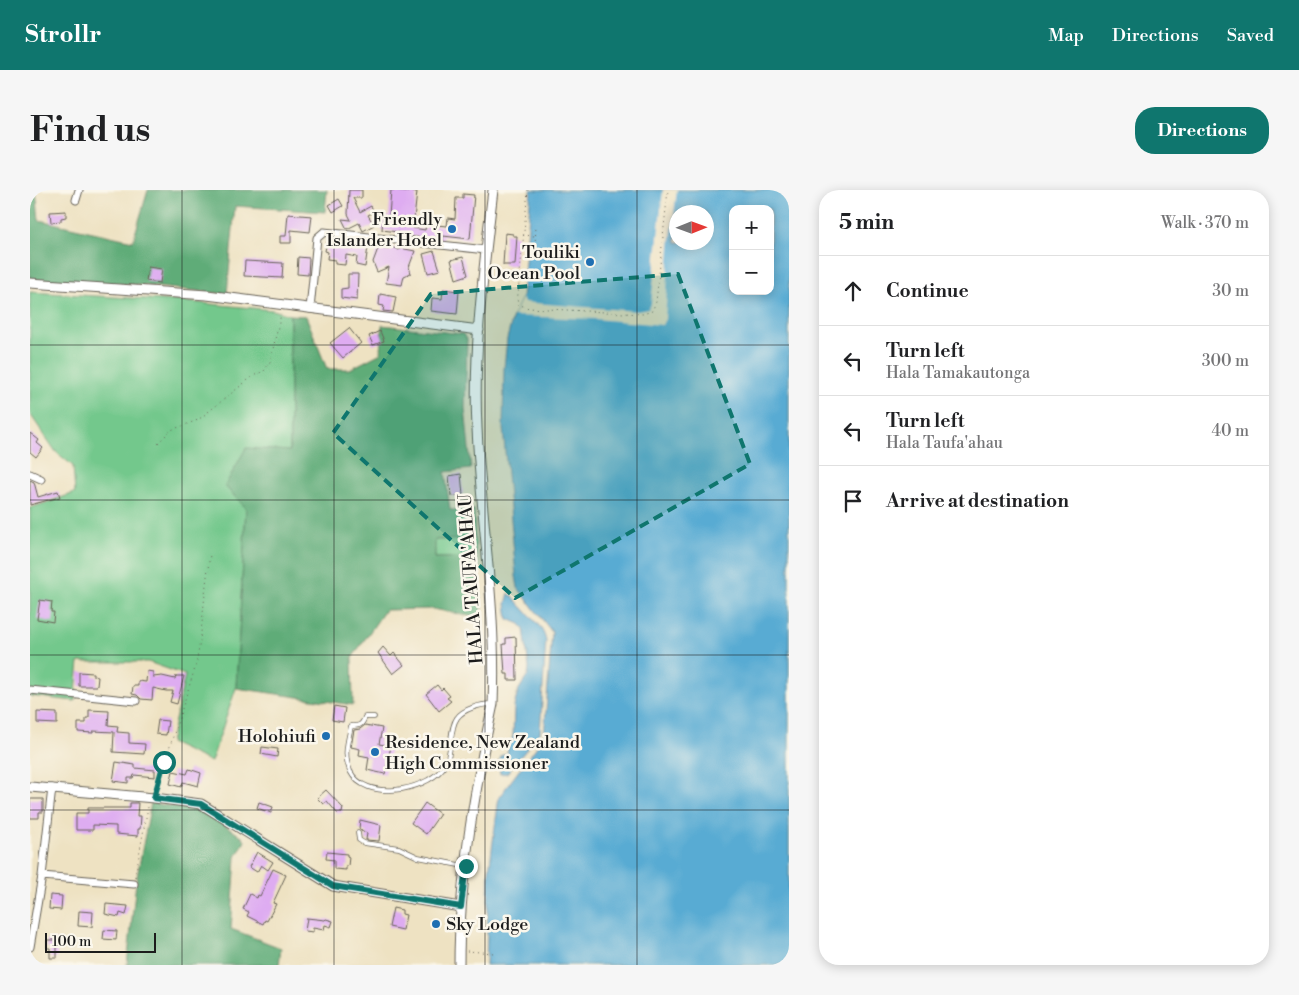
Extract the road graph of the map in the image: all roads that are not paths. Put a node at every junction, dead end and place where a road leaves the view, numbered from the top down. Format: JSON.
{"nodes":[{"id":1,"x":79,"y":190,"type":"edge"},
{"id":2,"x":493,"y":190,"type":"edge"},
{"id":3,"x":76,"y":200,"type":"dead end"},
{"id":4,"x":486,"y":250,"type":"junction"},
{"id":5,"x":30,"y":283,"type":"edge"},
{"id":6,"x":310,"y":309,"type":"junction"},
{"id":7,"x":479,"y":330,"type":"junction"},
{"id":8,"x":30,"y":474,"type":"edge"},
{"id":9,"x":41,"y":478,"type":"dead end"},
{"id":10,"x":30,"y":690,"type":"edge"},
{"id":11,"x":136,"y":701,"type":"dead end"},
{"id":12,"x":493,"y":704,"type":"junction"},
{"id":13,"x":374,"y":717,"type":"dead end"},
{"id":14,"x":30,"y":787,"type":"edge"},
{"id":15,"x":52,"y":788,"type":"junction"},
{"id":16,"x":358,"y":833,"type":"dead end"},
{"id":17,"x":466,"y":866,"type":"junction"},
{"id":18,"x":42,"y":876,"type":"junction"},
{"id":19,"x":134,"y":884,"type":"road end"},
{"id":20,"x":461,"y":907,"type":"junction"},
{"id":21,"x":30,"y":947,"type":"edge"},
{"id":22,"x":459,"y":965,"type":"edge"}],
"edges":[{"from":1,"to":3,"type":"street"},
{"from":2,"to":4,"type":"street","name":"HALA TAUFA'AHAU"},
{"from":4,"to":6,"type":"street"},
{"from":4,"to":7,"type":"street","name":"HALA TAUFA'AHAU"},
{"from":5,"to":6,"type":"street"},
{"from":6,"to":7,"type":"street"},
{"from":7,"to":12,"type":"street","name":"HALA TAUFA'AHAU"},
{"from":8,"to":9,"type":"street"},
{"from":10,"to":11,"type":"street"},
{"from":12,"to":13,"type":"lane"},
{"from":12,"to":17,"type":"street","name":"HALA TAUFA'AHAU"},
{"from":14,"to":15,"type":"street"},
{"from":15,"to":18,"type":"street"},
{"from":15,"to":20,"type":"street"},
{"from":16,"to":17,"type":"lane"},
{"from":17,"to":20,"type":"street","name":"HALA TAUFA'AHAU"},
{"from":18,"to":19,"type":"street"},
{"from":18,"to":21,"type":"street"},
{"from":20,"to":22,"type":"street","name":"HALA TAUFA'AHAU"}]}
